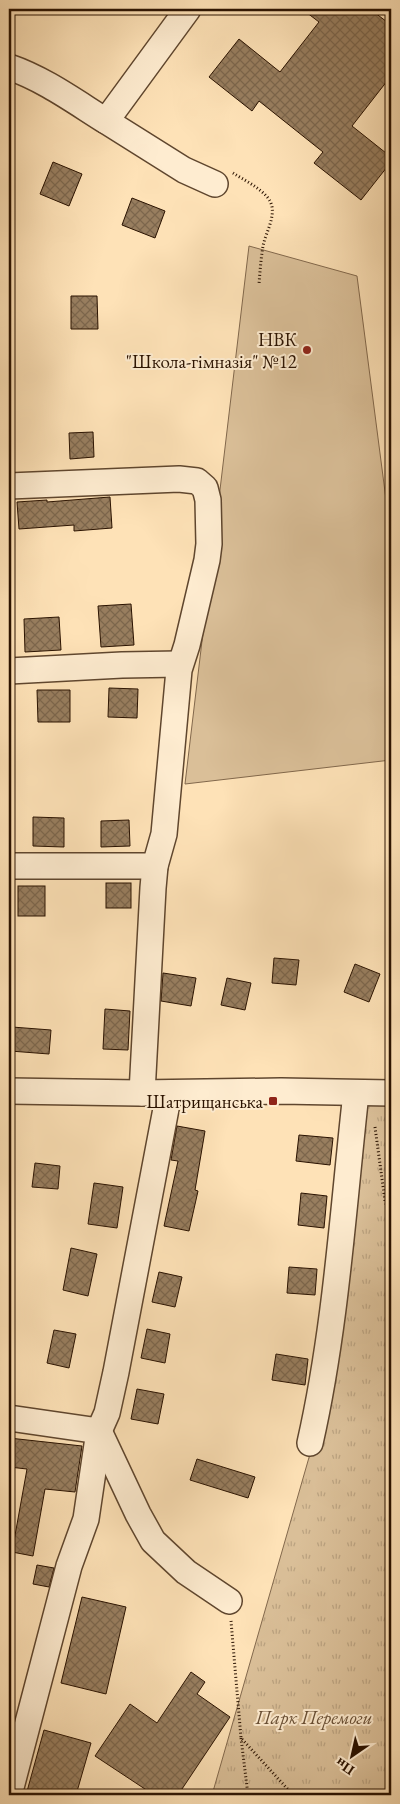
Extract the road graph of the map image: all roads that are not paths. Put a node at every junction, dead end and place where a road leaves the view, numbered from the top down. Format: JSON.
{"nodes":[{"id":1,"x":188,"y":9,"type":"edge"},
{"id":2,"x":9,"y":67,"type":"edge"},
{"id":3,"x":106,"y":121,"type":"junction"},
{"id":4,"x":215,"y":184,"type":"road end"},
{"id":5,"x":9,"y":486,"type":"edge"},
{"id":6,"x":180,"y":664,"type":"junction"},
{"id":7,"x":9,"y":671,"type":"edge"},
{"id":8,"x":9,"y":866,"type":"edge"},
{"id":9,"x":155,"y":866,"type":"junction"},
{"id":10,"x":9,"y":1091,"type":"edge"},
{"id":11,"x":356,"y":1092,"type":"junction"},
{"id":12,"x":142,"y":1093,"type":"junction"},
{"id":13,"x":169,"y":1093,"type":"junction"},
{"id":14,"x":391,"y":1093,"type":"edge"},
{"id":15,"x":9,"y":1418,"type":"edge"},
{"id":16,"x":99,"y":1431,"type":"junction"},
{"id":17,"x":310,"y":1443,"type":"dead end"},
{"id":18,"x":230,"y":1601,"type":"road end"},
{"id":19,"x":9,"y":1795,"type":"edge"}],
"edges":[{"from":1,"to":3,"type":"street"},
{"from":2,"to":3,"type":"street"},
{"from":3,"to":4,"type":"street"},
{"from":5,"to":6,"type":"street"},
{"from":6,"to":7,"type":"street"},
{"from":6,"to":9,"type":"street"},
{"from":8,"to":9,"type":"street"},
{"from":9,"to":12,"type":"street"},
{"from":10,"to":12,"type":"street"},
{"from":11,"to":13,"type":"street"},
{"from":11,"to":14,"type":"street"},
{"from":11,"to":17,"type":"street"},
{"from":12,"to":13,"type":"street"},
{"from":13,"to":16,"type":"street"},
{"from":15,"to":16,"type":"street"},
{"from":16,"to":18,"type":"street"},
{"from":16,"to":19,"type":"street"}]}
